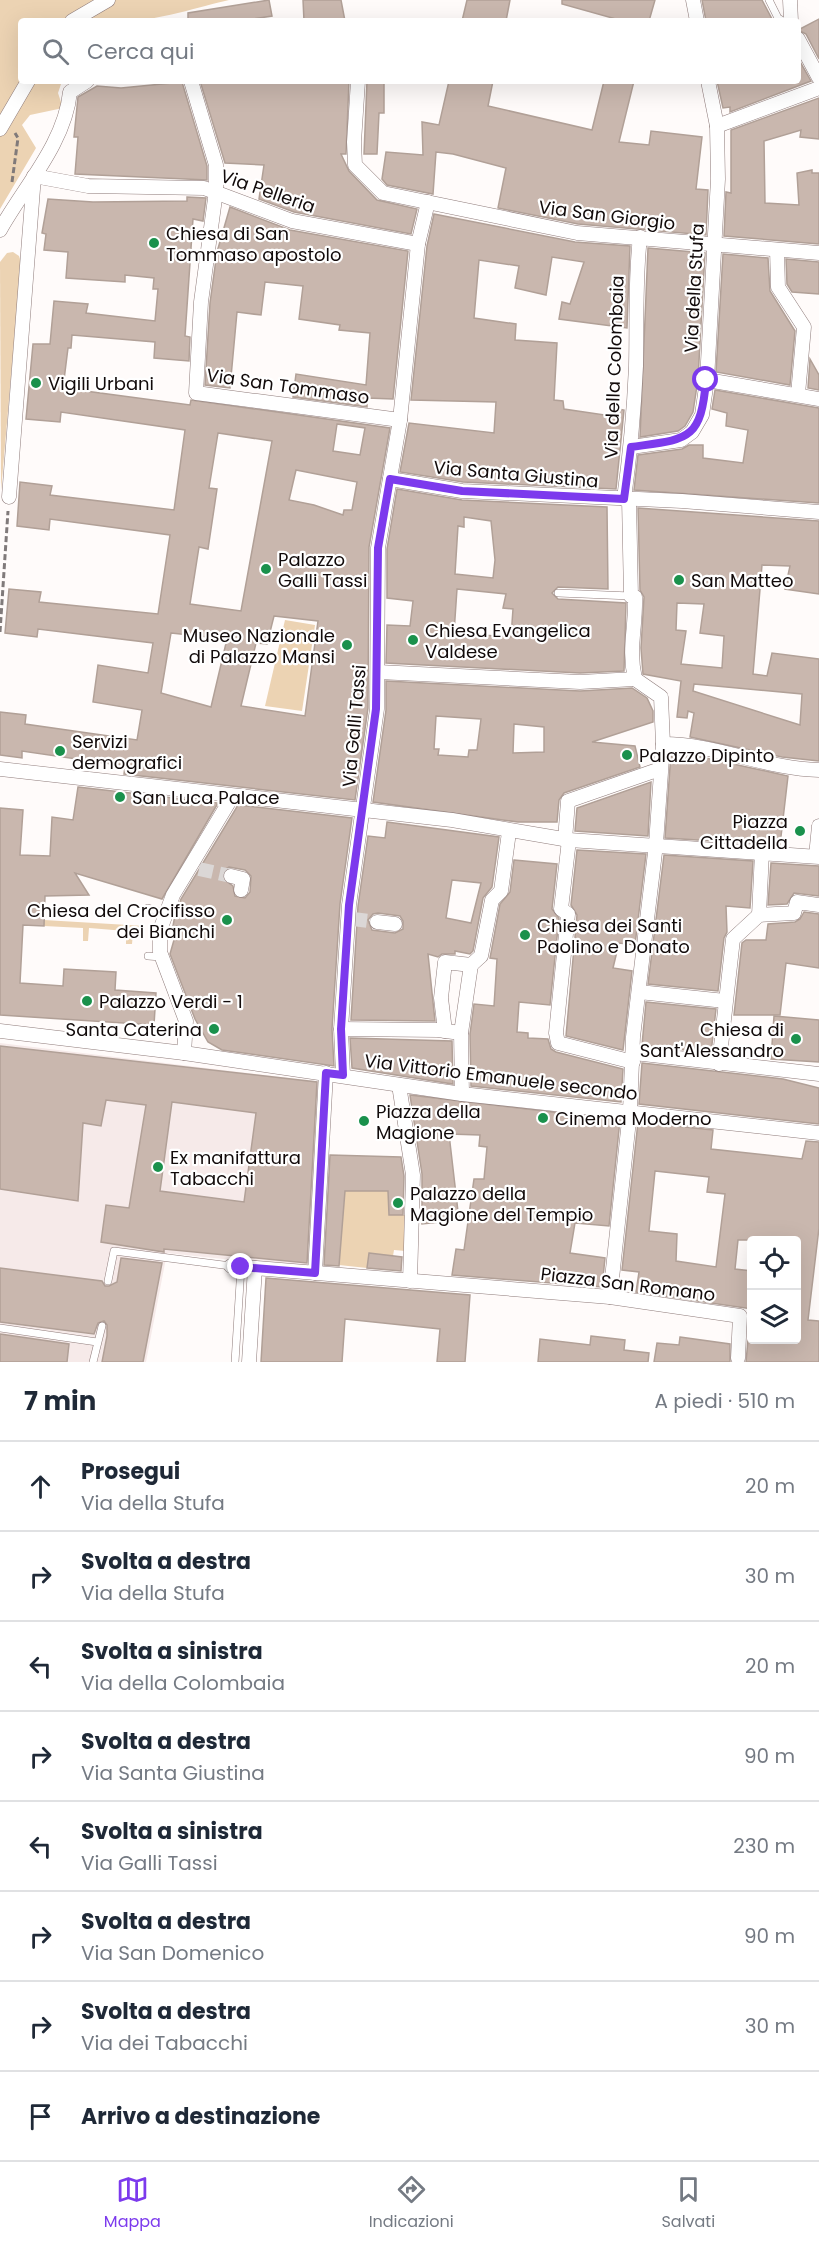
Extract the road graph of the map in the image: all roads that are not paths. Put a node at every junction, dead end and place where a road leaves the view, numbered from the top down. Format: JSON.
{"nodes":[{"id":1,"x":108,"y":0,"type":"edge"},
{"id":2,"x":693,"y":0,"type":"edge"},
{"id":3,"x":769,"y":0,"type":"edge"},
{"id":4,"x":790,"y":0,"type":"edge"},
{"id":5,"x":77,"y":18,"type":"edge"},
{"id":6,"x":696,"y":18,"type":"edge"},
{"id":7,"x":778,"y":18,"type":"edge"},
{"id":8,"x":791,"y":18,"type":"edge"},
{"id":9,"x":801,"y":45,"type":"edge"},
{"id":10,"x":819,"y":78,"type":"edge"},
{"id":11,"x":26,"y":84,"type":"edge"},
{"id":12,"x":82,"y":84,"type":"edge"},
{"id":13,"x":192,"y":84,"type":"edge"},
{"id":14,"x":358,"y":84,"type":"edge"},
{"id":15,"x":709,"y":84,"type":"edge"},
{"id":16,"x":819,"y":88,"type":"edge"},
{"id":17,"x":3,"y":124,"type":"edge"},
{"id":18,"x":717,"y":126,"type":"junction"},
{"id":19,"x":34,"y":176,"type":"junction"},
{"id":20,"x":216,"y":191,"type":"junction"},
{"id":21,"x":428,"y":202,"type":"junction"},
{"id":22,"x":0,"y":230,"type":"edge"},
{"id":23,"x":640,"y":237,"type":"junction"},
{"id":24,"x":418,"y":244,"type":"junction"},
{"id":25,"x":715,"y":246,"type":"junction"},
{"id":26,"x":777,"y":250,"type":"junction"},
{"id":27,"x":819,"y":253,"type":"edge"},
{"id":28,"x":706,"y":380,"type":"junction"},
{"id":29,"x":798,"y":394,"type":"junction"},
{"id":30,"x":819,"y":399,"type":"edge"},
{"id":31,"x":400,"y":420,"type":"junction"},
{"id":32,"x":631,"y":447,"type":"junction"},
{"id":33,"x":390,"y":479,"type":"junction"},
{"id":34,"x":626,"y":499,"type":"junction"},
{"id":35,"x":8,"y":502,"type":"road end"},
{"id":36,"x":819,"y":512,"type":"edge"},
{"id":37,"x":558,"y":592,"type":"dead end"},
{"id":38,"x":631,"y":596,"type":"junction"},
{"id":39,"x":378,"y":672,"type":"junction"},
{"id":40,"x":635,"y":679,"type":"junction"},
{"id":41,"x":663,"y":744,"type":"junction"},
{"id":42,"x":0,"y":769,"type":"edge"},
{"id":43,"x":660,"y":769,"type":"junction"},
{"id":44,"x":819,"y":770,"type":"edge"},
{"id":45,"x":232,"y":797,"type":"junction"},
{"id":46,"x":363,"y":812,"type":"junction"},
{"id":47,"x":819,"y":826,"type":"edge"},
{"id":48,"x":509,"y":832,"type":"junction"},
{"id":49,"x":567,"y":840,"type":"junction"},
{"id":50,"x":656,"y":844,"type":"junction"},
{"id":51,"x":762,"y":852,"type":"junction"},
{"id":52,"x":818,"y":856,"type":"edge"},
{"id":53,"x":231,"y":876,"type":"tunnel mouth"},
{"id":54,"x":241,"y":890,"type":"dead end"},
{"id":55,"x":819,"y":905,"type":"edge"},
{"id":56,"x":168,"y":907,"type":"junction"},
{"id":57,"x":148,"y":908,"type":"dead end"},
{"id":58,"x":759,"y":915,"type":"junction"},
{"id":59,"x":377,"y":922,"type":"tunnel mouth"},
{"id":60,"x":395,"y":924,"type":"dead end"},
{"id":61,"x":471,"y":965,"type":"junction"},
{"id":62,"x":639,"y":992,"type":"junction"},
{"id":63,"x":725,"y":1003,"type":"junction"},
{"id":64,"x":341,"y":1029,"type":"junction"},
{"id":65,"x":0,"y":1031,"type":"edge"},
{"id":66,"x":445,"y":1031,"type":"junction"},
{"id":67,"x":461,"y":1033,"type":"junction"},
{"id":68,"x":184,"y":1053,"type":"junction"},
{"id":69,"x":633,"y":1057,"type":"junction"},
{"id":70,"x":715,"y":1063,"type":"junction"},
{"id":71,"x":326,"y":1073,"type":"junction"},
{"id":72,"x":819,"y":1074,"type":"edge"},
{"id":73,"x":343,"y":1075,"type":"junction"},
{"id":74,"x":399,"y":1084,"type":"junction"},
{"id":75,"x":462,"y":1094,"type":"junction"},
{"id":76,"x":630,"y":1111,"type":"junction"},
{"id":77,"x":819,"y":1133,"type":"edge"},
{"id":78,"x":236,"y":1266,"type":"junction"},
{"id":79,"x":255,"y":1268,"type":"junction"},
{"id":80,"x":315,"y":1273,"type":"junction"},
{"id":81,"x":108,"y":1281,"type":"dead end"},
{"id":82,"x":410,"y":1281,"type":"junction"},
{"id":83,"x":610,"y":1297,"type":"junction"},
{"id":84,"x":102,"y":1326,"type":"dead end"},
{"id":85,"x":0,"y":1328,"type":"edge"},
{"id":86,"x":97,"y":1342,"type":"junction"},
{"id":87,"x":738,"y":1358,"type":"dead end"},
{"id":88,"x":93,"y":1362,"type":"edge"},
{"id":89,"x":235,"y":1362,"type":"edge"},
{"id":90,"x":249,"y":1362,"type":"edge"}],
"edges":[{"from":1,"to":5,"type":"street"},
{"from":2,"to":6,"type":"street"},
{"from":3,"to":7,"type":"lane"},
{"from":4,"to":8,"type":"street"},
{"from":9,"to":10,"type":"street"},
{"from":11,"to":17,"type":"street"},
{"from":12,"to":19,"type":"street"},
{"from":13,"to":20,"type":"street","name":"Via San Tommaso"},
{"from":14,"to":21,"type":"street","name":"Via San Giorgio"},
{"from":15,"to":18,"type":"street","name":"Via della Stufa"},
{"from":16,"to":18,"type":"street"},
{"from":18,"to":25,"type":"street","name":"Via della Stufa"},
{"from":19,"to":20,"type":"street","name":"Via Pelleria"},
{"from":19,"to":22,"type":"street"},
{"from":19,"to":35,"type":"street"},
{"from":20,"to":24,"type":"street","name":"Via Pelleria"},
{"from":20,"to":31,"type":"street","name":"Via San Tommaso"},
{"from":21,"to":23,"type":"street","name":"Via San Giorgio"},
{"from":21,"to":24,"type":"street","name":"Via Galli Tassi"},
{"from":23,"to":25,"type":"street","name":"Via San Giorgio"},
{"from":23,"to":32,"type":"street","name":"Via della Colombaia"},
{"from":24,"to":31,"type":"street","name":"Via Galli Tassi"},
{"from":25,"to":26,"type":"street","name":"Via San Giorgio"},
{"from":25,"to":28,"type":"street","name":"Via della Stufa"},
{"from":26,"to":27,"type":"street","name":"Via San Giorgio"},
{"from":26,"to":29,"type":"street"},
{"from":28,"to":29,"type":"street"},
{"from":28,"to":32,"type":"street","name":"Via della Stufa"},
{"from":29,"to":30,"type":"street"},
{"from":31,"to":33,"type":"street","name":"Via Galli Tassi"},
{"from":32,"to":34,"type":"street","name":"Via della Colombaia"},
{"from":33,"to":34,"type":"street","name":"Via Santa Giustina"},
{"from":33,"to":39,"type":"street","name":"Via Galli Tassi"},
{"from":34,"to":36,"type":"street","name":"Via Santa Giustina"},
{"from":34,"to":38,"type":"street","name":"Via della Colombaia"},
{"from":37,"to":38,"type":"lane"},
{"from":38,"to":40,"type":"street","name":"Via della Colombaia"},
{"from":39,"to":40,"type":"street"},
{"from":39,"to":46,"type":"street","name":"Via Galli Tassi"},
{"from":40,"to":41,"type":"street"},
{"from":41,"to":43,"type":"street"},
{"from":41,"to":44,"type":"street"},
{"from":42,"to":45,"type":"street"},
{"from":43,"to":49,"type":"street"},
{"from":43,"to":50,"type":"street"},
{"from":45,"to":46,"type":"street"},
{"from":45,"to":56,"type":"street"},
{"from":46,"to":48,"type":"street"},
{"from":46,"to":64,"type":"street","name":"Via Galli Tassi"},
{"from":47,"to":52,"type":"street"},
{"from":48,"to":49,"type":"street"},
{"from":48,"to":61,"type":"street"},
{"from":49,"to":50,"type":"street"},
{"from":49,"to":69,"type":"street"},
{"from":50,"to":51,"type":"street"},
{"from":50,"to":62,"type":"street"},
{"from":51,"to":52,"type":"street"},
{"from":51,"to":58,"type":"street"},
{"from":53,"to":54,"type":"street"},
{"from":55,"to":58,"type":"street"},
{"from":56,"to":57,"type":"lane"},
{"from":56,"to":68,"type":"street"},
{"from":58,"to":63,"type":"street"},
{"from":59,"to":60,"type":"street"},
{"from":61,"to":66,"type":"street"},
{"from":61,"to":67,"type":"street"},
{"from":62,"to":63,"type":"street"},
{"from":62,"to":69,"type":"street"},
{"from":63,"to":70,"type":"street"},
{"from":64,"to":66,"type":"street"},
{"from":64,"to":73,"type":"street","name":"Via Galli Tassi"},
{"from":65,"to":68,"type":"street","name":"Via Vittorio Emanuele secondo"},
{"from":66,"to":67,"type":"street"},
{"from":67,"to":75,"type":"street"},
{"from":68,"to":71,"type":"street","name":"Via Vittorio Emanuele secondo"},
{"from":69,"to":70,"type":"street"},
{"from":69,"to":76,"type":"street"},
{"from":70,"to":72,"type":"street"},
{"from":71,"to":73,"type":"street","name":"Via Vittorio Emanuele secondo"},
{"from":71,"to":80,"type":"street"},
{"from":73,"to":74,"type":"street","name":"Via Vittorio Emanuele secondo"},
{"from":74,"to":75,"type":"street","name":"Via Vittorio Emanuele secondo"},
{"from":74,"to":82,"type":"street"},
{"from":75,"to":76,"type":"street","name":"Via Vittorio Emanuele secondo"},
{"from":76,"to":77,"type":"street","name":"Via Vittorio Emanuele secondo"},
{"from":76,"to":83,"type":"street"},
{"from":78,"to":79,"type":"street","name":"Piazza San Romano"},
{"from":78,"to":81,"type":"lane"},
{"from":78,"to":89,"type":"lane"},
{"from":79,"to":80,"type":"street","name":"Piazza San Romano"},
{"from":79,"to":90,"type":"street"},
{"from":80,"to":82,"type":"street","name":"Piazza San Romano"},
{"from":82,"to":83,"type":"street","name":"Piazza San Romano"},
{"from":83,"to":87,"type":"street","name":"Piazza San Romano"},
{"from":84,"to":86,"type":"lane"},
{"from":85,"to":86,"type":"lane"},
{"from":86,"to":88,"type":"lane"}]}
